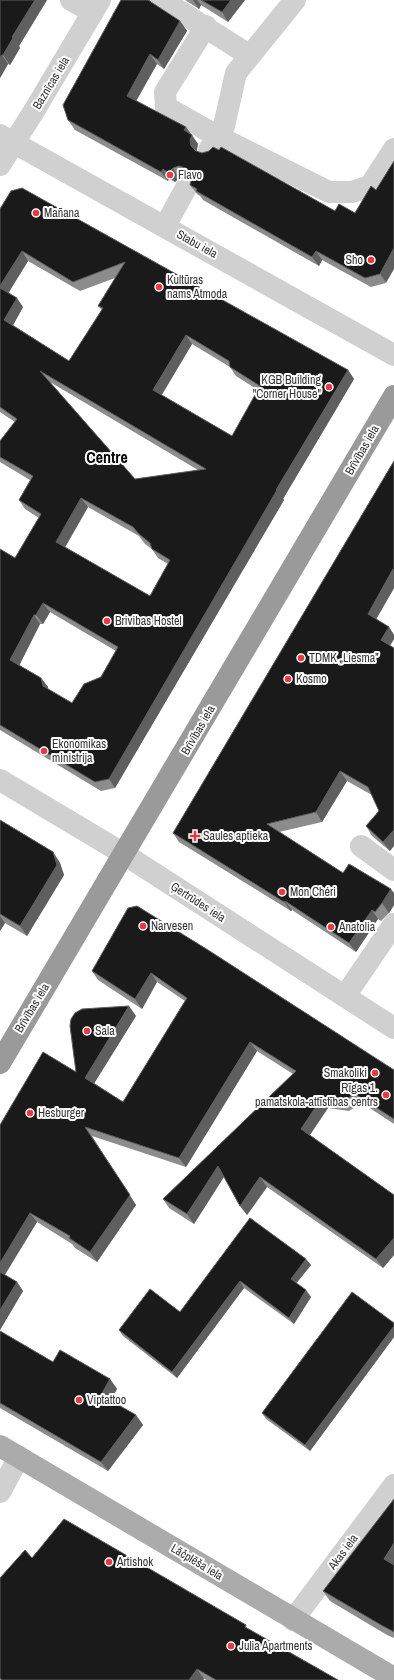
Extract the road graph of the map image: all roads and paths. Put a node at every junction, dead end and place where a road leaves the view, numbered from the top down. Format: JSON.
{"nodes":[{"id":1,"x":71,"y":0,"type":"edge"},
{"id":2,"x":162,"y":0,"type":"edge"},
{"id":3,"x":295,"y":0,"type":"edge"},
{"id":4,"x":96,"y":6,"type":"edge"},
{"id":5,"x":206,"y":26,"type":"junction"},
{"id":6,"x":250,"y":55,"type":"junction"},
{"id":7,"x":8,"y":139,"type":"edge"},
{"id":8,"x":213,"y":143,"type":"junction"},
{"id":9,"x":394,"y":149,"type":"edge"},
{"id":10,"x":0,"y":165,"type":"edge"},
{"id":11,"x":186,"y":188,"type":"edge"},
{"id":12,"x":165,"y":226,"type":"junction"},
{"id":13,"x":394,"y":355,"type":"edge"},
{"id":14,"x":394,"y":396,"type":"edge"},
{"id":15,"x":0,"y":780,"type":"edge"},
{"id":16,"x":361,"y":846,"type":"dead end"},
{"id":17,"x":124,"y":854,"type":"junction"},
{"id":18,"x":394,"y":870,"type":"edge"},
{"id":19,"x":394,"y":924,"type":"edge"},
{"id":20,"x":345,"y":996,"type":"junction"},
{"id":21,"x":394,"y":1028,"type":"edge"},
{"id":22,"x":0,"y":1063,"type":"edge"},
{"id":23,"x":0,"y":1446,"type":"edge"},
{"id":24,"x":19,"y":1457,"type":"junction"},
{"id":25,"x":394,"y":1485,"type":"edge"},
{"id":26,"x":0,"y":1492,"type":"edge"},
{"id":27,"x":293,"y":1620,"type":"junction"},
{"id":28,"x":394,"y":1678,"type":"edge"}],
"edges":[{"from":1,"to":4,"type":"street"},
{"from":2,"to":5,"type":"street"},
{"from":3,"to":6,"type":"street"},
{"from":4,"to":7,"type":"street","name":"Baznīcas iela"},
{"from":5,"to":6,"type":"street"},
{"from":5,"to":8,"type":"street"},
{"from":6,"to":8,"type":"street"},
{"from":7,"to":10,"type":"street","name":"Baznīcas iela"},
{"from":7,"to":12,"type":"street","name":"Stabu iela"},
{"from":8,"to":9,"type":"street"},
{"from":11,"to":12,"type":"street"},
{"from":12,"to":13,"type":"street","name":"Stabu iela"},
{"from":14,"to":17,"type":"highway","name":"Brīvības iela"},
{"from":15,"to":17,"type":"street","name":"Ģertrūdes iela"},
{"from":16,"to":18,"type":"street"},
{"from":17,"to":20,"type":"street","name":"Ģertrūdes iela"},
{"from":17,"to":22,"type":"highway","name":"Brīvības iela"},
{"from":19,"to":20,"type":"street"},
{"from":20,"to":21,"type":"street","name":"Ģertrūdes iela"},
{"from":23,"to":24,"type":"main road","name":"Lāčplēša iela"},
{"from":24,"to":26,"type":"street"},
{"from":24,"to":27,"type":"main road","name":"Lāčplēša iela"},
{"from":25,"to":27,"type":"street","name":"Akas iela"},
{"from":27,"to":28,"type":"main road","name":"Lāčplēša iela"}]}
